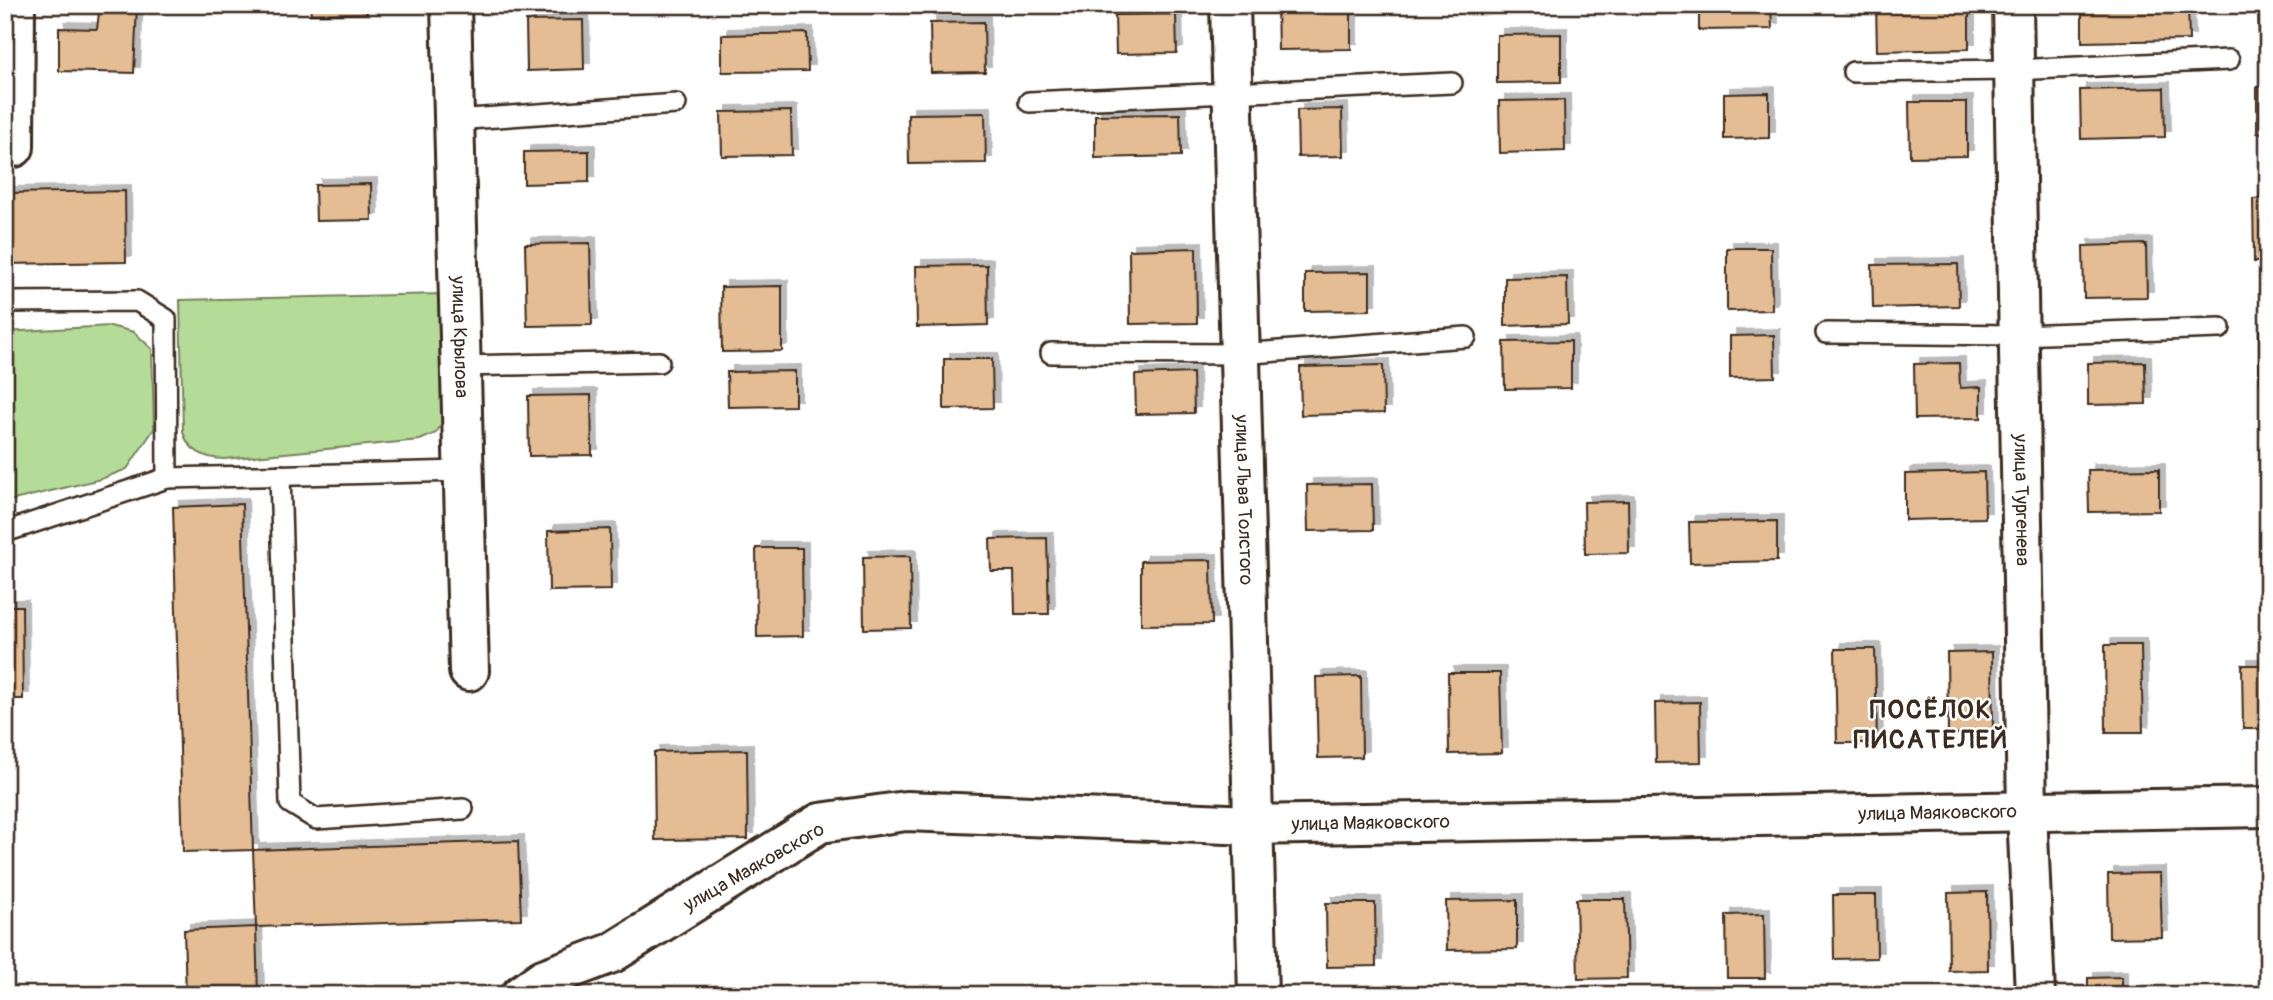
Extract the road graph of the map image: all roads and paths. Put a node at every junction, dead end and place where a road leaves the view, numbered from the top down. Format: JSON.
{"nodes":[{"id":1,"x":15,"y":5,"type":"edge"},
{"id":2,"x":451,"y":5,"type":"edge"},
{"id":3,"x":1230,"y":5,"type":"edge"},
{"id":4,"x":2013,"y":5,"type":"edge"},
{"id":5,"x":2229,"y":60,"type":"dead end"},
{"id":6,"x":2014,"y":70,"type":"junction"},
{"id":7,"x":1853,"y":72,"type":"dead end"},
{"id":8,"x":1452,"y":83,"type":"dead end"},
{"id":9,"x":1232,"y":92,"type":"junction"},
{"id":10,"x":1029,"y":102,"type":"dead end"},
{"id":11,"x":676,"y":104,"type":"dead end"},
{"id":12,"x":454,"y":120,"type":"junction"},
{"id":13,"x":14,"y":147,"type":"dead end"},
{"id":14,"x":5,"y":302,"type":"edge"},
{"id":15,"x":2220,"y":328,"type":"dead end"},
{"id":16,"x":1826,"y":333,"type":"dead end"},
{"id":17,"x":2019,"y":335,"type":"junction"},
{"id":18,"x":1466,"y":337,"type":"dead end"},
{"id":19,"x":1052,"y":353,"type":"dead end"},
{"id":20,"x":1239,"y":354,"type":"junction"},
{"id":21,"x":659,"y":362,"type":"dead end"},
{"id":22,"x":461,"y":366,"type":"junction"},
{"id":23,"x":464,"y":471,"type":"junction"},
{"id":24,"x":280,"y":475,"type":"junction"},
{"id":25,"x":167,"y":478,"type":"junction"},
{"id":26,"x":5,"y":532,"type":"edge"},
{"id":27,"x":469,"y":671,"type":"dead end"},
{"id":28,"x":2268,"y":807,"type":"edge"},
{"id":29,"x":463,"y":809,"type":"dead end"},
{"id":30,"x":2027,"y":811,"type":"junction"},
{"id":31,"x":1252,"y":825,"type":"junction"},
{"id":32,"x":521,"y":995,"type":"edge"},
{"id":33,"x":1258,"y":995,"type":"edge"},
{"id":34,"x":2035,"y":995,"type":"edge"}],
"edges":[{"from":1,"to":13,"type":"street"},
{"from":2,"to":12,"type":"street","name":"улица Крылова"},
{"from":3,"to":9,"type":"street","name":"улица Льва Толстого"},
{"from":4,"to":6,"type":"street","name":"улица Тургенева"},
{"from":5,"to":6,"type":"lane"},
{"from":6,"to":7,"type":"lane"},
{"from":6,"to":17,"type":"street","name":"улица Тургенева"},
{"from":8,"to":9,"type":"lane"},
{"from":9,"to":10,"type":"lane"},
{"from":9,"to":20,"type":"street","name":"улица Льва Толстого"},
{"from":11,"to":12,"type":"lane"},
{"from":12,"to":22,"type":"street","name":"улица Крылова"},
{"from":14,"to":25,"type":"lane"},
{"from":15,"to":17,"type":"lane"},
{"from":16,"to":17,"type":"lane"},
{"from":17,"to":30,"type":"street","name":"улица Тургенева"},
{"from":18,"to":20,"type":"lane"},
{"from":19,"to":20,"type":"lane"},
{"from":20,"to":31,"type":"street","name":"улица Льва Толстого"},
{"from":21,"to":22,"type":"lane"},
{"from":22,"to":23,"type":"street","name":"улица Крылова"},
{"from":23,"to":24,"type":"lane"},
{"from":23,"to":27,"type":"street","name":"улица Крылова"},
{"from":24,"to":25,"type":"lane"},
{"from":24,"to":29,"type":"lane"},
{"from":25,"to":26,"type":"lane"},
{"from":28,"to":30,"type":"street","name":"улица Маяковского"},
{"from":30,"to":31,"type":"street","name":"улица Маяковского"},
{"from":30,"to":34,"type":"street","name":"улица Тургенева"},
{"from":31,"to":32,"type":"street","name":"улица Маяковского"},
{"from":31,"to":33,"type":"street","name":"улица Льва Толстого"}]}
